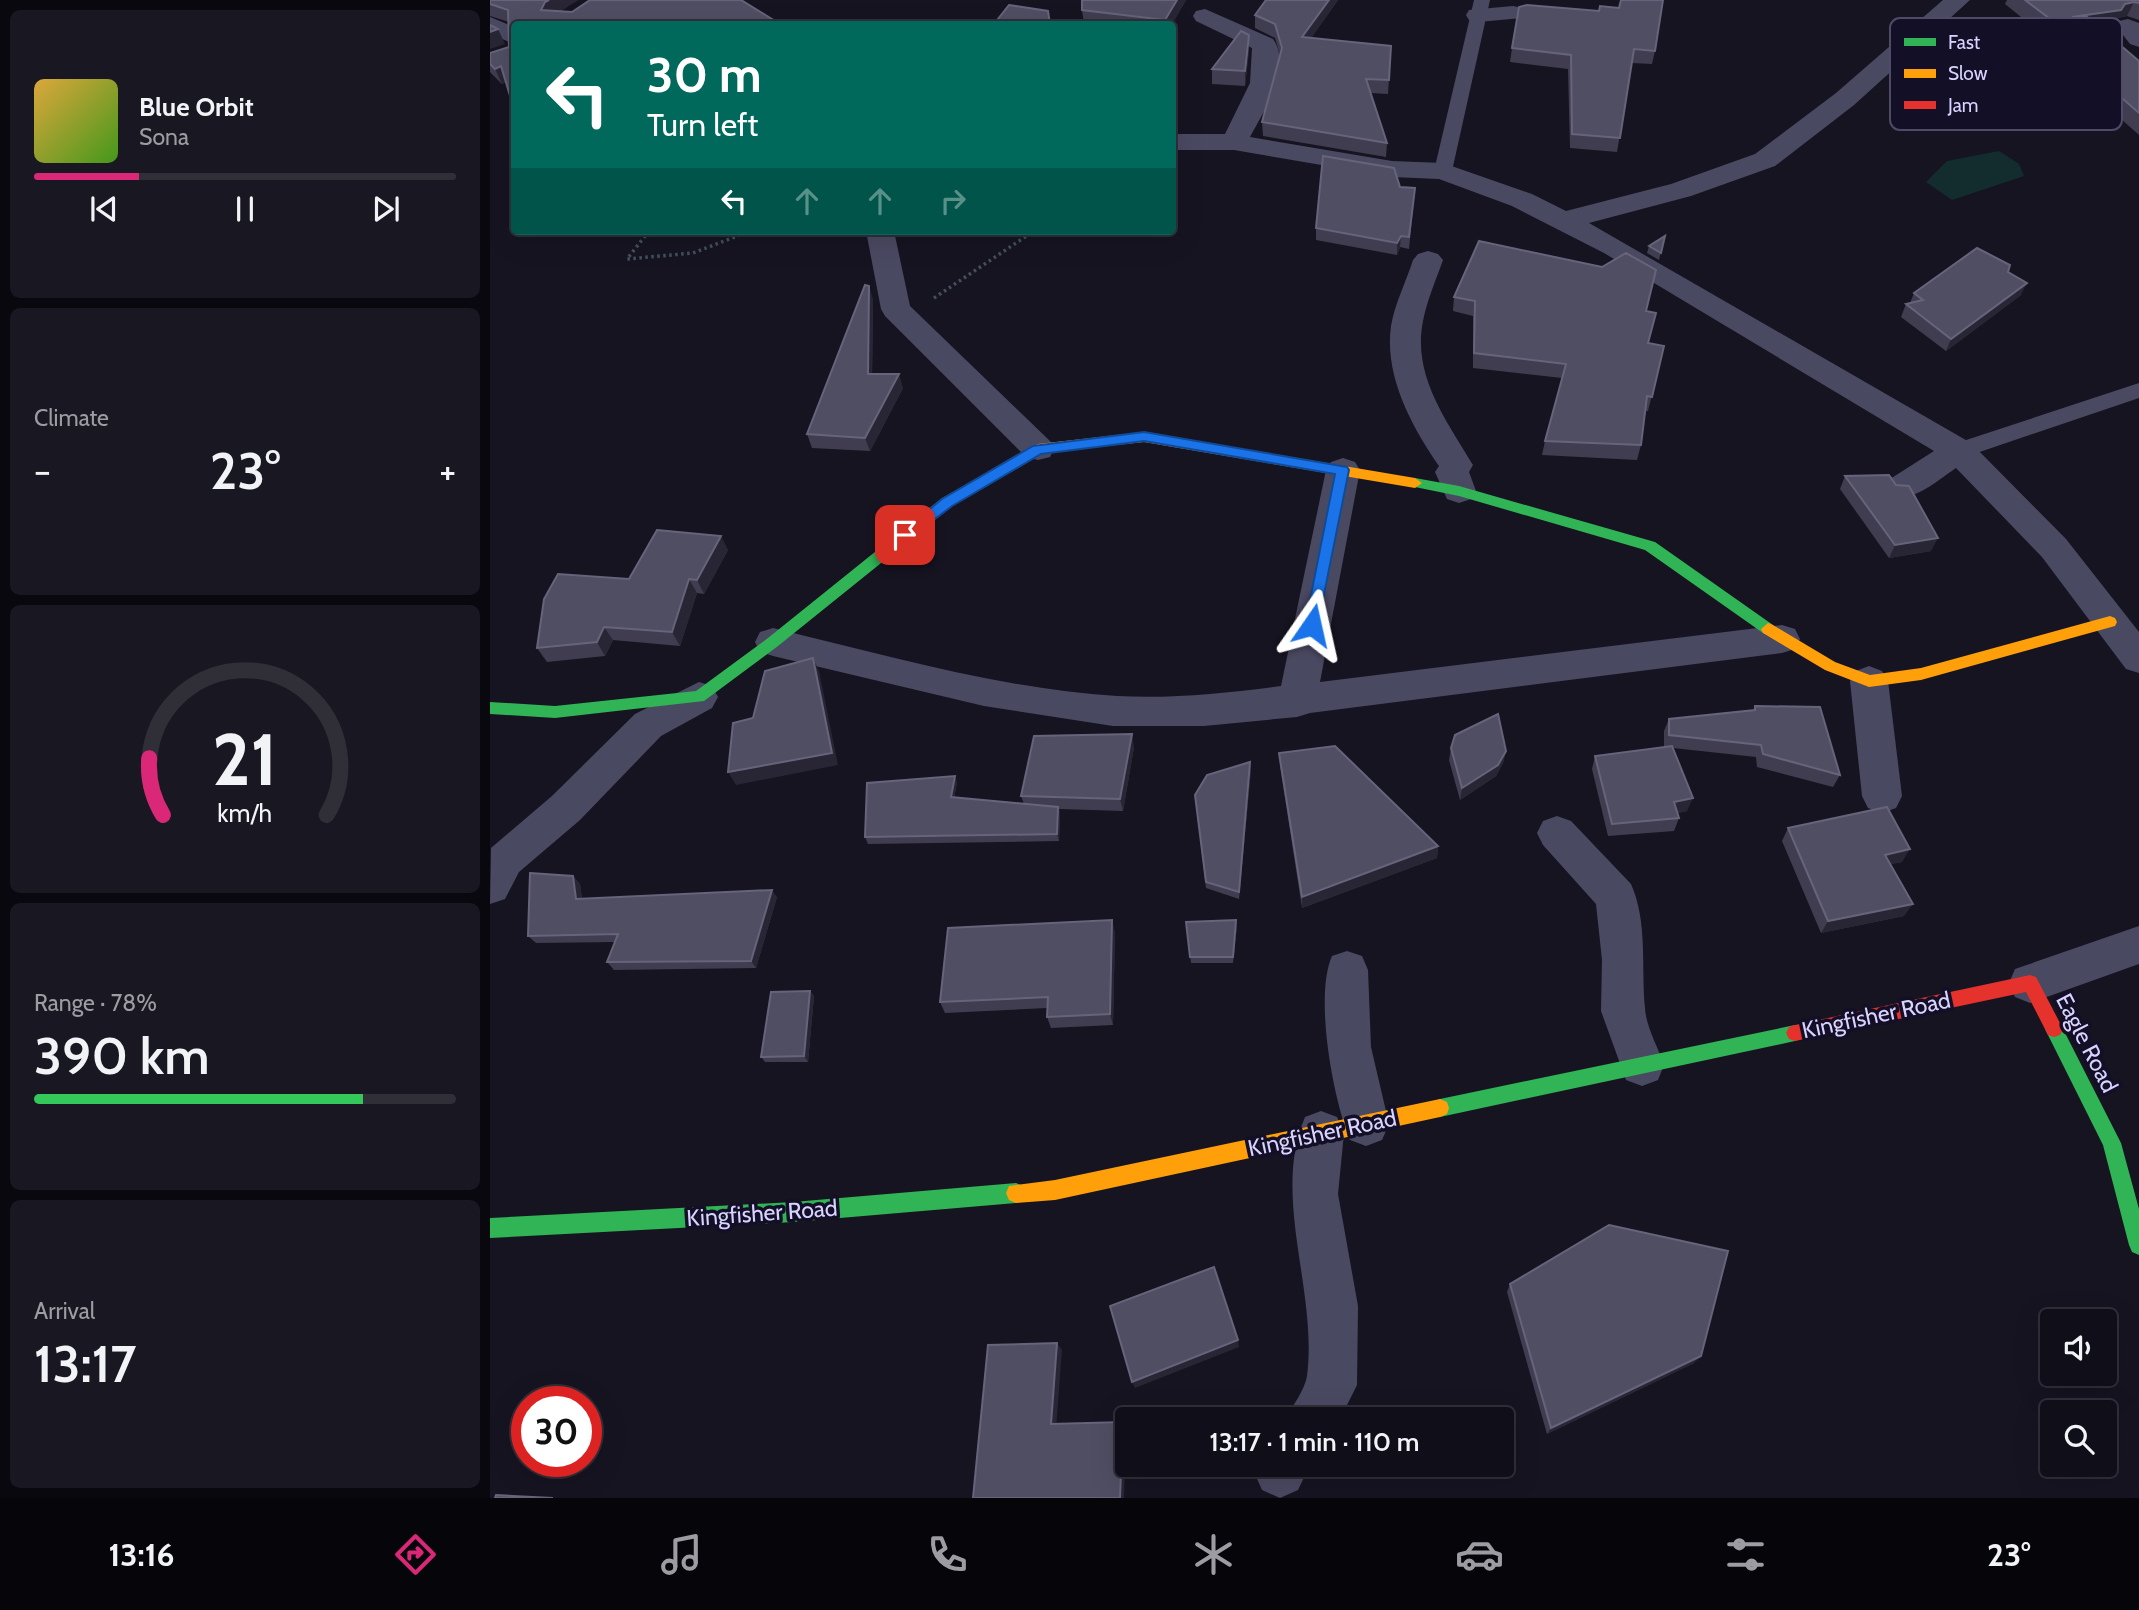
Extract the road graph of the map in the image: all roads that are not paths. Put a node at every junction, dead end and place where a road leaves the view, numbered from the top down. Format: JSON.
{"nodes":[{"id":1,"x":1958,"y":0,"type":"edge"},
{"id":2,"x":1480,"y":8,"type":"edge"},
{"id":3,"x":1513,"y":13,"type":"dead end"},
{"id":4,"x":1205,"y":16,"type":"dead end"},
{"id":5,"x":1937,"y":18,"type":"edge"},
{"id":6,"x":490,"y":24,"type":"edge"},
{"id":7,"x":510,"y":48,"type":"edge"},
{"id":8,"x":1890,"y":60,"type":"edge"},
{"id":9,"x":1176,"y":142,"type":"edge"},
{"id":10,"x":1234,"y":142,"type":"junction"},
{"id":11,"x":1443,"y":171,"type":"junction"},
{"id":12,"x":1563,"y":221,"type":"junction"},
{"id":13,"x":881,"y":235,"type":"edge"},
{"id":14,"x":1428,"y":260,"type":"dead end"},
{"id":15,"x":2139,"y":390,"type":"edge"},
{"id":16,"x":1038,"y":449,"type":"junction"},
{"id":17,"x":1959,"y":452,"type":"junction"},
{"id":18,"x":1343,"y":470,"type":"junction"},
{"id":19,"x":1902,"y":487,"type":"edge"},
{"id":20,"x":1459,"y":491,"type":"junction"},
{"id":21,"x":2110,"y":622,"type":"junction"},
{"id":22,"x":1782,"y":639,"type":"junction"},
{"id":23,"x":774,"y":642,"type":"junction"},
{"id":24,"x":2139,"y":659,"type":"edge"},
{"id":25,"x":1869,"y":681,"type":"junction"},
{"id":26,"x":699,"y":697,"type":"junction"},
{"id":27,"x":1297,"y":702,"type":"junction"},
{"id":28,"x":490,"y":708,"type":"edge"},
{"id":29,"x":1882,"y":796,"type":"dead end"},
{"id":30,"x":1557,"y":833,"type":"dead end"},
{"id":31,"x":490,"y":886,"type":"edge"},
{"id":32,"x":2139,"y":945,"type":"edge"},
{"id":33,"x":1347,"y":970,"type":"dead end"},
{"id":34,"x":2030,"y":983,"type":"junction"},
{"id":35,"x":1642,"y":1065,"type":"junction"},
{"id":36,"x":1343,"y":1128,"type":"junction"},
{"id":37,"x":490,"y":1228,"type":"edge"},
{"id":38,"x":2139,"y":1245,"type":"edge"},
{"id":39,"x":1318,"y":1407,"type":"edge"}],
"edges":[{"from":1,"to":5,"type":"street"},
{"from":2,"to":3,"type":"street"},
{"from":2,"to":11,"type":"lane"},
{"from":4,"to":10,"type":"street"},
{"from":6,"to":7,"type":"street"},
{"from":8,"to":12,"type":"street"},
{"from":9,"to":10,"type":"street"},
{"from":10,"to":11,"type":"street"},
{"from":11,"to":12,"type":"street"},
{"from":12,"to":17,"type":"street"},
{"from":13,"to":16,"type":"street"},
{"from":14,"to":20,"type":"street"},
{"from":15,"to":17,"type":"lane"},
{"from":16,"to":18,"type":"street"},
{"from":16,"to":23,"type":"street"},
{"from":17,"to":19,"type":"street"},
{"from":17,"to":21,"type":"street"},
{"from":18,"to":20,"type":"street"},
{"from":18,"to":27,"type":"street"},
{"from":20,"to":22,"type":"street"},
{"from":21,"to":24,"type":"street"},
{"from":21,"to":25,"type":"street"},
{"from":22,"to":25,"type":"street"},
{"from":22,"to":27,"type":"street"},
{"from":23,"to":26,"type":"street"},
{"from":23,"to":27,"type":"street"},
{"from":25,"to":29,"type":"street"},
{"from":26,"to":28,"type":"street"},
{"from":26,"to":31,"type":"street"},
{"from":30,"to":35,"type":"street"},
{"from":32,"to":34,"type":"street","name":"Kingfisher Road"},
{"from":33,"to":36,"type":"street"},
{"from":34,"to":35,"type":"street","name":"Kingfisher Road"},
{"from":34,"to":38,"type":"street","name":"Eagle Road"},
{"from":35,"to":36,"type":"street","name":"Kingfisher Road"},
{"from":36,"to":37,"type":"street","name":"Kingfisher Road"},
{"from":36,"to":39,"type":"street"}]}
